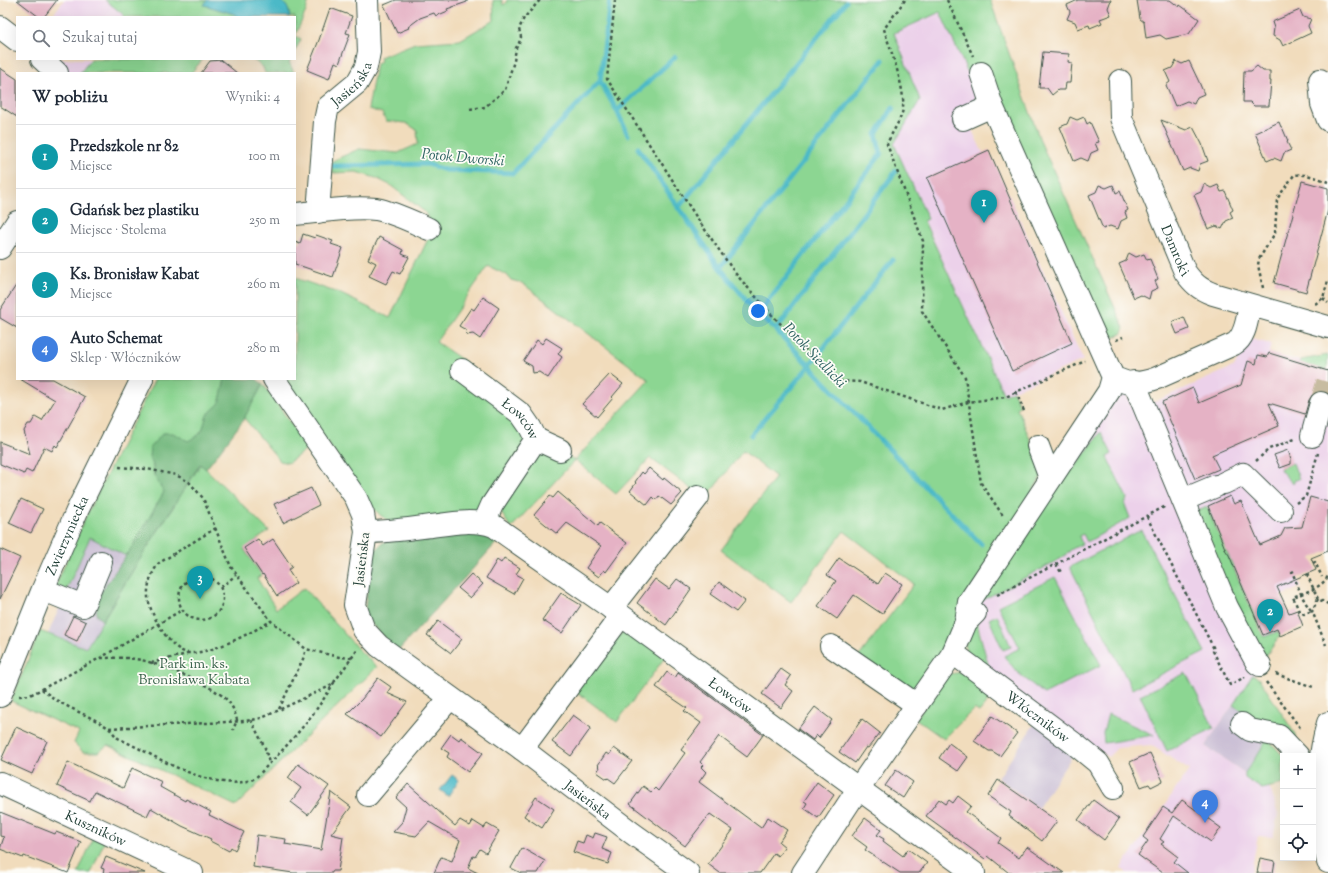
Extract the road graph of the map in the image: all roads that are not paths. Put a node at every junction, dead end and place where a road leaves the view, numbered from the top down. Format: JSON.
{"nodes":[{"id":1,"x":367,"y":0,"type":"edge"},
{"id":2,"x":0,"y":27,"type":"edge"},
{"id":3,"x":16,"y":39,"type":"edge"},
{"id":4,"x":43,"y":60,"type":"edge"},
{"id":5,"x":56,"y":72,"type":"edge"},
{"id":6,"x":981,"y":73,"type":"road end"},
{"id":7,"x":1320,"y":80,"type":"dead end"},
{"id":8,"x":1120,"y":81,"type":"dead end"},
{"id":9,"x":992,"y":106,"type":"junction"},
{"id":10,"x":963,"y":119,"type":"dead end"},
{"id":11,"x":1328,"y":120,"type":"edge"},
{"id":12,"x":318,"y":212,"type":"junction"},
{"id":13,"x":296,"y":214,"type":"edge"},
{"id":14,"x":16,"y":224,"type":"edge"},
{"id":15,"x":429,"y":229,"type":"dead end"},
{"id":16,"x":0,"y":248,"type":"edge"},
{"id":17,"x":1250,"y":306,"type":"junction"},
{"id":18,"x":1328,"y":328,"type":"edge"},
{"id":19,"x":462,"y":370,"type":"dead end"},
{"id":20,"x":1113,"y":377,"type":"junction"},
{"id":21,"x":142,"y":380,"type":"edge"},
{"id":22,"x":275,"y":380,"type":"edge"},
{"id":23,"x":1134,"y":382,"type":"junction"},
{"id":24,"x":1321,"y":403,"type":"tunnel mouth"},
{"id":25,"x":536,"y":439,"type":"junction"},
{"id":26,"x":1316,"y":441,"type":"road end"},
{"id":27,"x":1038,"y":446,"type":"dead end"},
{"id":28,"x":560,"y":450,"type":"dead end"},
{"id":29,"x":1050,"y":478,"type":"junction"},
{"id":30,"x":698,"y":497,"type":"dead end"},
{"id":31,"x":1177,"y":502,"type":"junction"},
{"id":32,"x":1281,"y":511,"type":"road end"},
{"id":33,"x":484,"y":523,"type":"junction"},
{"id":34,"x":366,"y":532,"type":"junction"},
{"id":35,"x":101,"y":562,"type":"dead end"},
{"id":36,"x":49,"y":592,"type":"dead end"},
{"id":37,"x":616,"y":612,"type":"junction"},
{"id":38,"x":831,"y":646,"type":"dead end"},
{"id":39,"x":953,"y":654,"type":"junction"},
{"id":40,"x":1258,"y":664,"type":"road end"},
{"id":41,"x":6,"y":696,"type":"edge"},
{"id":42,"x":450,"y":698,"type":"junction"},
{"id":43,"x":916,"y":705,"type":"junction"},
{"id":44,"x":1328,"y":723,"type":"edge"},
{"id":45,"x":1242,"y":724,"type":"dead end"},
{"id":46,"x":522,"y":749,"type":"junction"},
{"id":47,"x":1295,"y":753,"type":"edge"},
{"id":48,"x":1317,"y":775,"type":"edge"},
{"id":49,"x":0,"y":783,"type":"edge"},
{"id":50,"x":1113,"y":788,"type":"dead end"},
{"id":51,"x":858,"y":789,"type":"junction"},
{"id":52,"x":368,"y":794,"type":"dead end"},
{"id":53,"x":1328,"y":862,"type":"edge"},
{"id":54,"x":192,"y":873,"type":"edge"},
{"id":55,"x":688,"y":873,"type":"edge"},
{"id":56,"x":803,"y":873,"type":"edge"},
{"id":57,"x":974,"y":873,"type":"edge"}],
"edges":[{"from":1,"to":12,"type":"street","name":"Jasieńska"},
{"from":2,"to":3,"type":"street"},
{"from":4,"to":5,"type":"street"},
{"from":6,"to":9,"type":"street"},
{"from":7,"to":11,"type":"street"},
{"from":8,"to":17,"type":"street","name":"Damroki"},
{"from":9,"to":10,"type":"street"},
{"from":9,"to":20,"type":"street"},
{"from":12,"to":13,"type":"street"},
{"from":12,"to":15,"type":"street"},
{"from":14,"to":16,"type":"street"},
{"from":17,"to":18,"type":"street","name":"Damroki"},
{"from":17,"to":23,"type":"street"},
{"from":19,"to":25,"type":"street","name":"Łowców"},
{"from":20,"to":23,"type":"street"},
{"from":20,"to":29,"type":"street"},
{"from":21,"to":41,"type":"street","name":"Zwierzyniecka"},
{"from":22,"to":34,"type":"street","name":"Jasieńska"},
{"from":23,"to":31,"type":"street"},
{"from":24,"to":26,"type":"street"},
{"from":25,"to":28,"type":"street"},
{"from":25,"to":33,"type":"street","name":"Łowców"},
{"from":27,"to":29,"type":"street"},
{"from":29,"to":39,"type":"street"},
{"from":30,"to":37,"type":"street"},
{"from":31,"to":32,"type":"street"},
{"from":31,"to":40,"type":"street"},
{"from":33,"to":34,"type":"street","name":"Łowców"},
{"from":33,"to":37,"type":"street","name":"Łowców"},
{"from":34,"to":42,"type":"street","name":"Jasieńska"},
{"from":35,"to":36,"type":"street"},
{"from":37,"to":46,"type":"street"},
{"from":37,"to":51,"type":"street","name":"Łowców"},
{"from":38,"to":43,"type":"street"},
{"from":39,"to":43,"type":"street"},
{"from":39,"to":50,"type":"street","name":"Włóczników"},
{"from":42,"to":46,"type":"street","name":"Jasieńska"},
{"from":42,"to":52,"type":"street"},
{"from":43,"to":51,"type":"street"},
{"from":44,"to":48,"type":"street"},
{"from":45,"to":47,"type":"street"},
{"from":46,"to":55,"type":"street","name":"Jasieńska"},
{"from":48,"to":53,"type":"street"},
{"from":49,"to":54,"type":"street","name":"Kuszników"},
{"from":51,"to":56,"type":"street"},
{"from":51,"to":57,"type":"street","name":"Łowców"}]}
